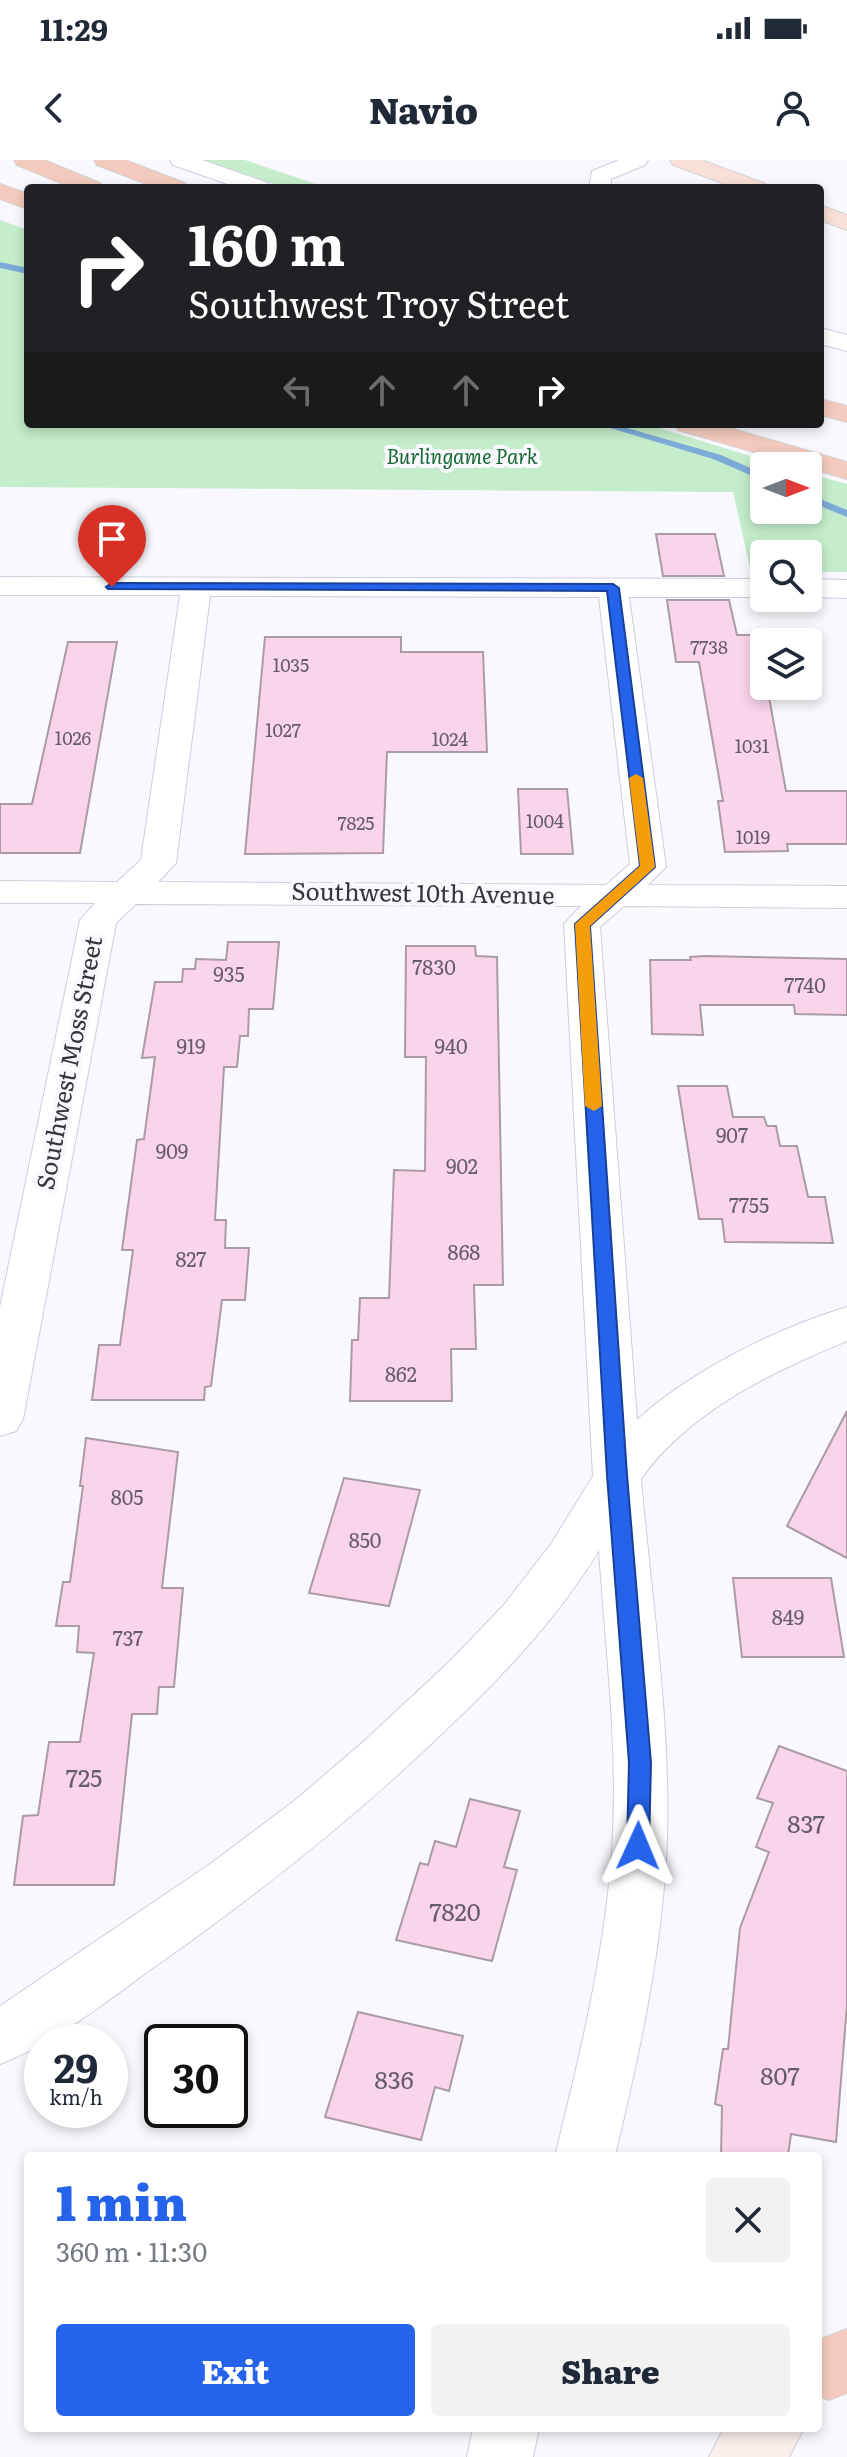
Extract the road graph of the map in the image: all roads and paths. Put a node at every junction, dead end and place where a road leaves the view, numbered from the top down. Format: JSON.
{"nodes":[{"id":1,"x":25,"y":160,"type":"edge"},
{"id":2,"x":105,"y":160,"type":"edge"},
{"id":3,"x":181,"y":160,"type":"edge"},
{"id":4,"x":637,"y":160,"type":"edge"},
{"id":5,"x":681,"y":160,"type":"edge"},
{"id":6,"x":82,"y":184,"type":"edge"},
{"id":7,"x":167,"y":184,"type":"edge"},
{"id":8,"x":249,"y":184,"type":"edge"},
{"id":9,"x":600,"y":184,"type":"edge"},
{"id":10,"x":745,"y":184,"type":"edge"},
{"id":11,"x":0,"y":191,"type":"edge"},
{"id":12,"x":24,"y":200,"type":"edge"},
{"id":13,"x":0,"y":202,"type":"edge"},
{"id":14,"x":24,"y":211,"type":"edge"},
{"id":15,"x":824,"y":214,"type":"edge"},
{"id":16,"x":847,"y":223,"type":"edge"},
{"id":17,"x":824,"y":337,"type":"edge"},
{"id":18,"x":847,"y":343,"type":"edge"},
{"id":19,"x":824,"y":408,"type":"edge"},
{"id":20,"x":847,"y":414,"type":"edge"},
{"id":21,"x":701,"y":428,"type":"edge"},
{"id":22,"x":751,"y":428,"type":"edge"},
{"id":23,"x":847,"y":451,"type":"edge"},
{"id":24,"x":847,"y":471,"type":"edge"},
{"id":25,"x":0,"y":586,"type":"edge"},
{"id":26,"x":196,"y":587,"type":"junction"},
{"id":27,"x":613,"y":588,"type":"junction"},
{"id":28,"x":750,"y":588,"type":"edge"},
{"id":29,"x":822,"y":588,"type":"edge"},
{"id":30,"x":847,"y":589,"type":"edge"},
{"id":31,"x":129,"y":891,"type":"junction"},
{"id":32,"x":0,"y":892,"type":"edge"},
{"id":33,"x":615,"y":896,"type":"junction"},
{"id":34,"x":847,"y":897,"type":"edge"},
{"id":35,"x":847,"y":1323,"type":"edge"},
{"id":36,"x":0,"y":1419,"type":"edge"},
{"id":37,"x":617,"y":1475,"type":"junction"},
{"id":38,"x":0,"y":2037,"type":"edge"},
{"id":39,"x":586,"y":2152,"type":"edge"},
{"id":40,"x":505,"y":2432,"type":"edge"},
{"id":41,"x":767,"y":2432,"type":"edge"},
{"id":42,"x":500,"y":2457,"type":"edge"},
{"id":43,"x":742,"y":2457,"type":"edge"}],
"edges":[{"from":1,"to":6,"type":"highway"},
{"from":2,"to":7,"type":"highway"},
{"from":3,"to":8,"type":"street"},
{"from":4,"to":9,"type":"street"},
{"from":5,"to":10,"type":"main road"},
{"from":11,"to":12,"type":"highway"},
{"from":13,"to":14,"type":"highway"},
{"from":15,"to":16,"type":"main road"},
{"from":17,"to":18,"type":"street"},
{"from":19,"to":20,"type":"highway"},
{"from":21,"to":24,"type":"highway"},
{"from":22,"to":23,"type":"highway"},
{"from":25,"to":26,"type":"street"},
{"from":26,"to":27,"type":"street"},
{"from":26,"to":31,"type":"street","name":"Southwest Moss Street"},
{"from":27,"to":28,"type":"street"},
{"from":27,"to":33,"type":"street"},
{"from":29,"to":30,"type":"street"},
{"from":31,"to":32,"type":"street","name":"Southwest 10th Avenue"},
{"from":31,"to":33,"type":"street","name":"Southwest 10th Avenue"},
{"from":31,"to":36,"type":"street","name":"Southwest Moss Street"},
{"from":33,"to":34,"type":"street","name":"Southwest 10th Avenue"},
{"from":33,"to":37,"type":"street"},
{"from":35,"to":37,"type":"street"},
{"from":37,"to":38,"type":"street"},
{"from":37,"to":39,"type":"street"},
{"from":40,"to":42,"type":"street"},
{"from":41,"to":43,"type":"main road"}]}
